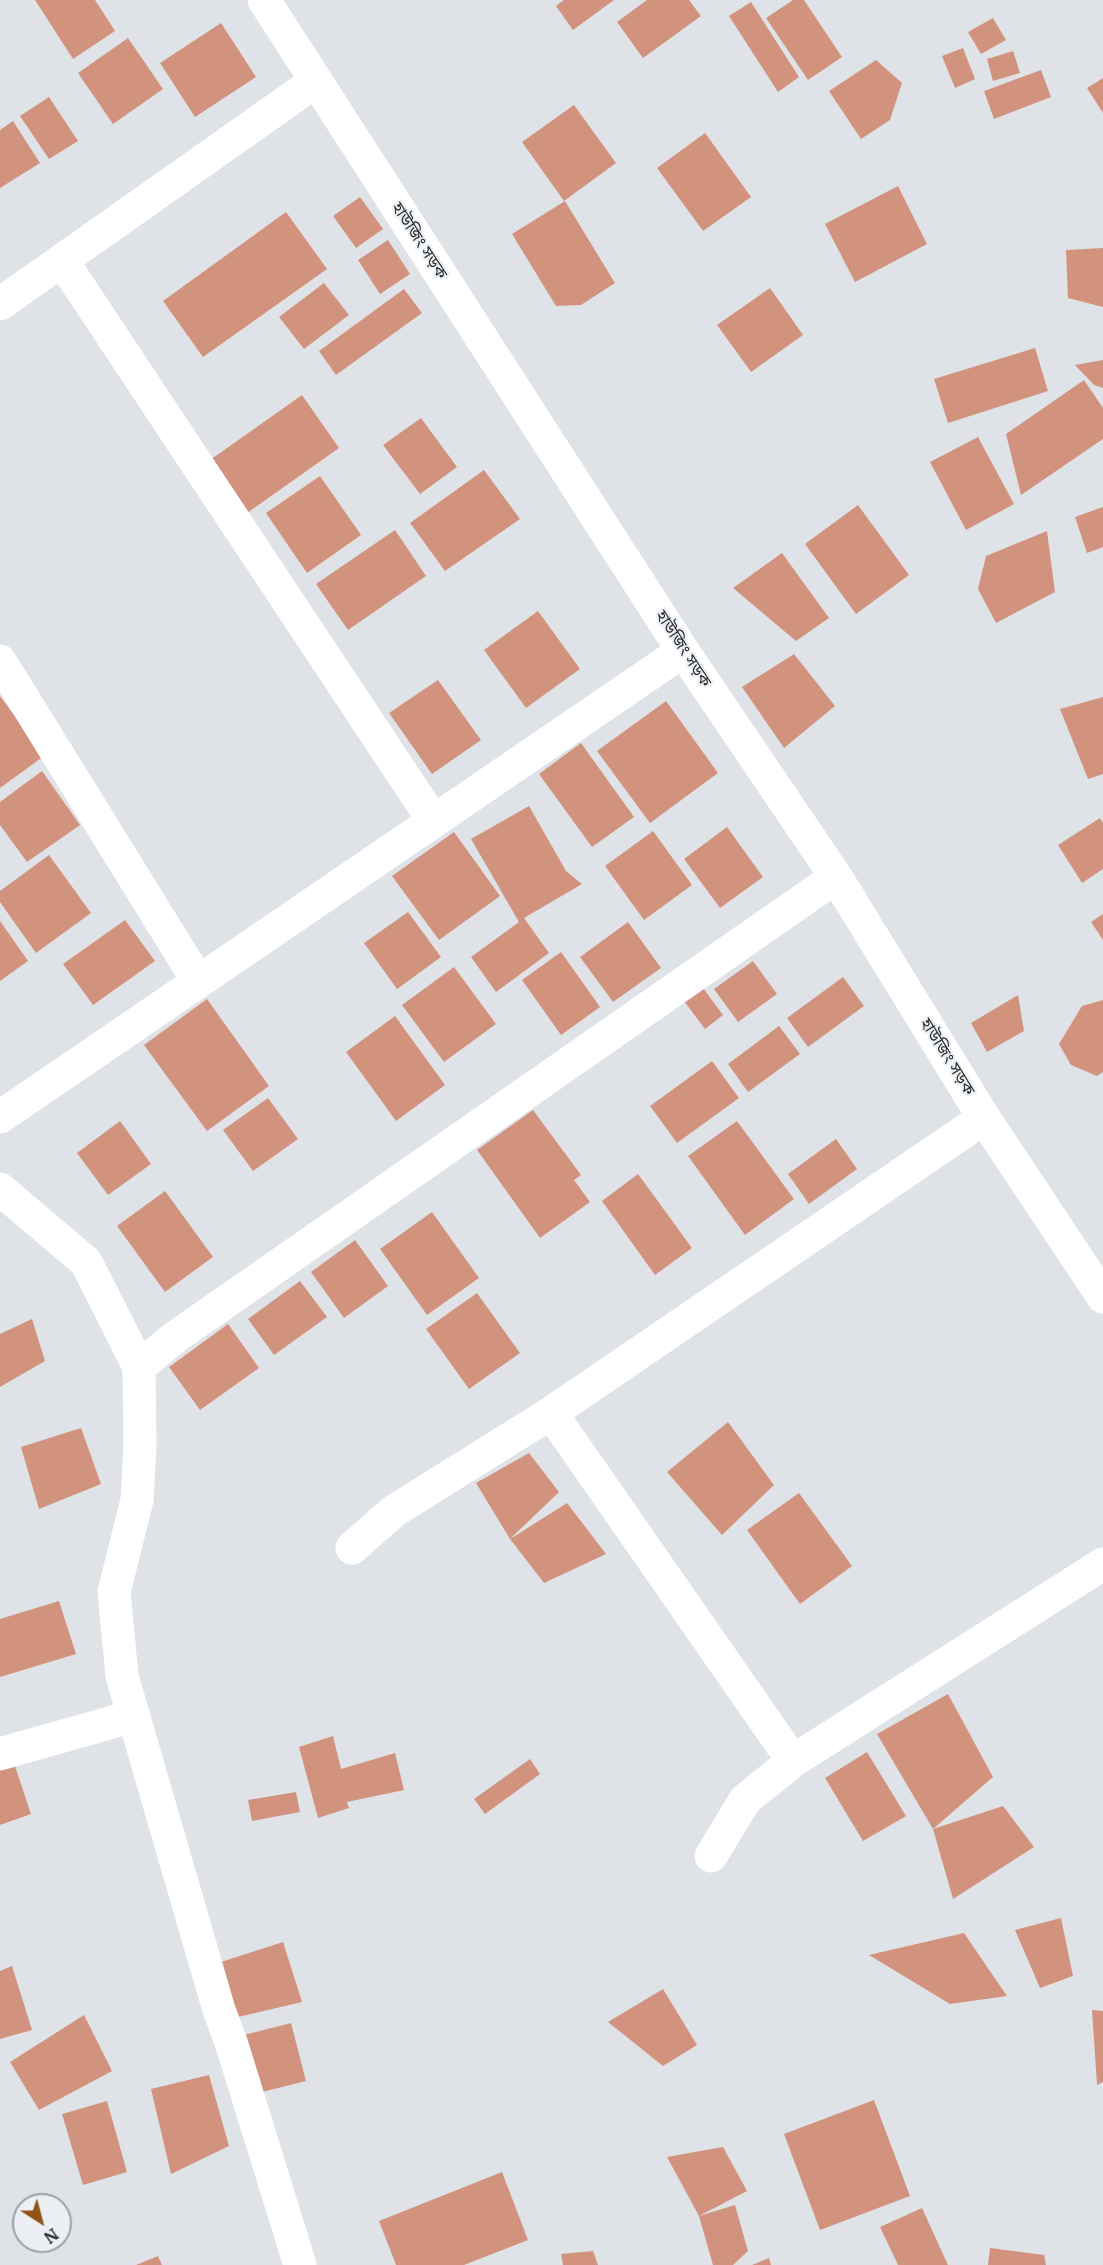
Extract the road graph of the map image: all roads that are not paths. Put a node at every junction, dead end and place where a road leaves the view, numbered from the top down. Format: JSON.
{"nodes":[{"id":1,"x":264,"y":0,"type":"edge"},
{"id":2,"x":316,"y":81,"type":"junction"},
{"id":3,"x":63,"y":262,"type":"junction"},
{"id":4,"x":0,"y":304,"type":"edge"},
{"id":5,"x":683,"y":651,"type":"junction"},
{"id":6,"x":0,"y":661,"type":"edge"},
{"id":7,"x":433,"y":820,"type":"junction"},
{"id":8,"x":836,"y":877,"type":"junction"},
{"id":9,"x":198,"y":981,"type":"junction"},
{"id":10,"x":0,"y":1117,"type":"edge"},
{"id":11,"x":984,"y":1118,"type":"junction"},
{"id":12,"x":0,"y":1190,"type":"edge"},
{"id":13,"x":1103,"y":1297,"type":"edge"},
{"id":14,"x":139,"y":1367,"type":"junction"},
{"id":15,"x":551,"y":1413,"type":"junction"},
{"id":16,"x":352,"y":1548,"type":"dead end"},
{"id":17,"x":1103,"y":1564,"type":"edge"},
{"id":18,"x":134,"y":1716,"type":"junction"},
{"id":19,"x":0,"y":1754,"type":"edge"},
{"id":20,"x":793,"y":1761,"type":"junction"},
{"id":21,"x":711,"y":1856,"type":"dead end"},
{"id":22,"x":300,"y":2265,"type":"edge"}],
"edges":[{"from":1,"to":2,"type":"street","name":"হাউজিং সড়ক"},
{"from":2,"to":3,"type":"street"},
{"from":2,"to":5,"type":"street","name":"হাউজিং সড়ক"},
{"from":3,"to":4,"type":"street"},
{"from":3,"to":7,"type":"street"},
{"from":5,"to":7,"type":"street"},
{"from":5,"to":8,"type":"street","name":"হাউজিং সড়ক"},
{"from":6,"to":9,"type":"street"},
{"from":7,"to":9,"type":"street"},
{"from":8,"to":11,"type":"street","name":"হাউজিং সড়ক"},
{"from":8,"to":14,"type":"street"},
{"from":9,"to":10,"type":"street"},
{"from":11,"to":13,"type":"street","name":"হাউজিং সড়ক"},
{"from":11,"to":15,"type":"street"},
{"from":12,"to":14,"type":"street"},
{"from":14,"to":18,"type":"street"},
{"from":15,"to":16,"type":"street"},
{"from":15,"to":20,"type":"street"},
{"from":17,"to":20,"type":"street"},
{"from":18,"to":19,"type":"street"},
{"from":18,"to":22,"type":"street"},
{"from":20,"to":21,"type":"street"}]}
